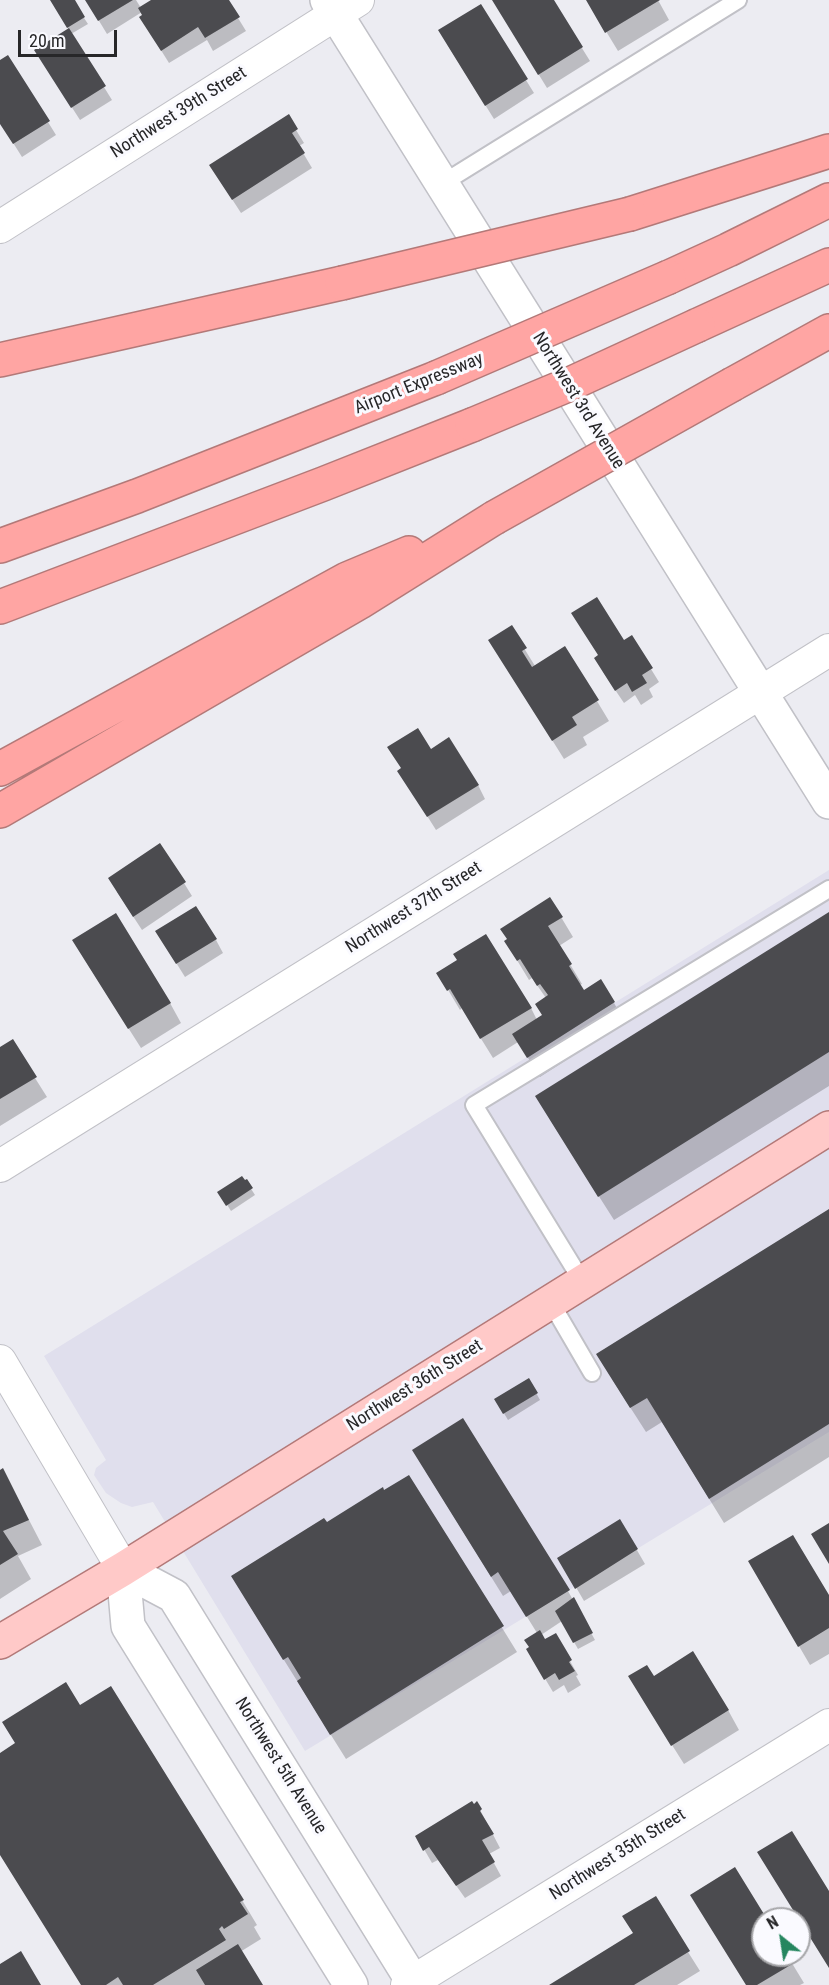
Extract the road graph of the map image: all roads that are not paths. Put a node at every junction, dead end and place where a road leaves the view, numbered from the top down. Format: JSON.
{"nodes":[{"id":1,"x":738,"y":0,"type":"edge"},
{"id":2,"x":340,"y":5,"type":"edge"},
{"id":3,"x":829,"y":152,"type":"edge"},
{"id":4,"x":443,"y":183,"type":"junction"},
{"id":5,"x":829,"y":200,"type":"edge"},
{"id":6,"x":0,"y":226,"type":"edge"},
{"id":7,"x":829,"y":265,"type":"edge"},
{"id":8,"x":829,"y":331,"type":"edge"},
{"id":9,"x":50,"y":350,"type":"junction"},
{"id":10,"x":0,"y":360,"type":"edge"},
{"id":11,"x":0,"y":371,"type":"edge"},
{"id":12,"x":494,"y":518,"type":"junction"},
{"id":13,"x":0,"y":546,"type":"edge"},
{"id":14,"x":0,"y":607,"type":"edge"},
{"id":15,"x":829,"y":650,"type":"edge"},
{"id":16,"x":760,"y":693,"type":"junction"},
{"id":17,"x":0,"y":769,"type":"edge"},
{"id":18,"x":829,"y":802,"type":"edge"},
{"id":19,"x":0,"y":812,"type":"edge"},
{"id":20,"x":829,"y":889,"type":"edge"},
{"id":21,"x":829,"y":1128,"type":"edge"},
{"id":22,"x":0,"y":1166,"type":"edge"},
{"id":23,"x":582,"y":1281,"type":"junction"},
{"id":24,"x":550,"y":1301,"type":"junction"},
{"id":25,"x":0,"y":1362,"type":"edge"},
{"id":26,"x":592,"y":1373,"type":"dead end"},
{"id":27,"x":123,"y":1569,"type":"junction"},
{"id":28,"x":0,"y":1642,"type":"edge"},
{"id":29,"x":829,"y":1725,"type":"edge"},
{"id":30,"x":412,"y":1984,"type":"edge"},
{"id":31,"x":351,"y":1985,"type":"edge"}],
"edges":[{"from":1,"to":4,"type":"lane"},
{"from":2,"to":4,"type":"street","name":"Northwest 3rd Avenue"},
{"from":2,"to":6,"type":"street","name":"Northwest 39th Street"},
{"from":3,"to":9,"type":"highway","bridge":true},
{"from":4,"to":16,"type":"street","name":"Northwest 3rd Avenue"},
{"from":5,"to":13,"type":"highway","name":"Airport Expressway","bridge":true},
{"from":7,"to":14,"type":"highway","bridge":true},
{"from":8,"to":12,"type":"highway","bridge":true},
{"from":9,"to":10,"type":"highway"},
{"from":9,"to":11,"type":"highway"},
{"from":12,"to":17,"type":"highway"},
{"from":12,"to":19,"type":"highway"},
{"from":15,"to":16,"type":"street","name":"Northwest 37th Street"},
{"from":16,"to":18,"type":"street","name":"Northwest 3rd Avenue"},
{"from":16,"to":22,"type":"street","name":"Northwest 37th Street"},
{"from":20,"to":23,"type":"lane"},
{"from":21,"to":23,"type":"main road","name":"Northwest 36th Street"},
{"from":23,"to":24,"type":"main road","name":"Northwest 36th Street"},
{"from":24,"to":26,"type":"lane"},
{"from":24,"to":27,"type":"main road","name":"Northwest 36th Street"},
{"from":25,"to":27,"type":"street"},
{"from":27,"to":28,"type":"main road","name":"Northwest 36th Street"},
{"from":27,"to":30,"type":"street","name":"Northwest 5th Avenue"},
{"from":27,"to":31,"type":"street"},
{"from":29,"to":30,"type":"street","name":"Northwest 35th Street"}]}
